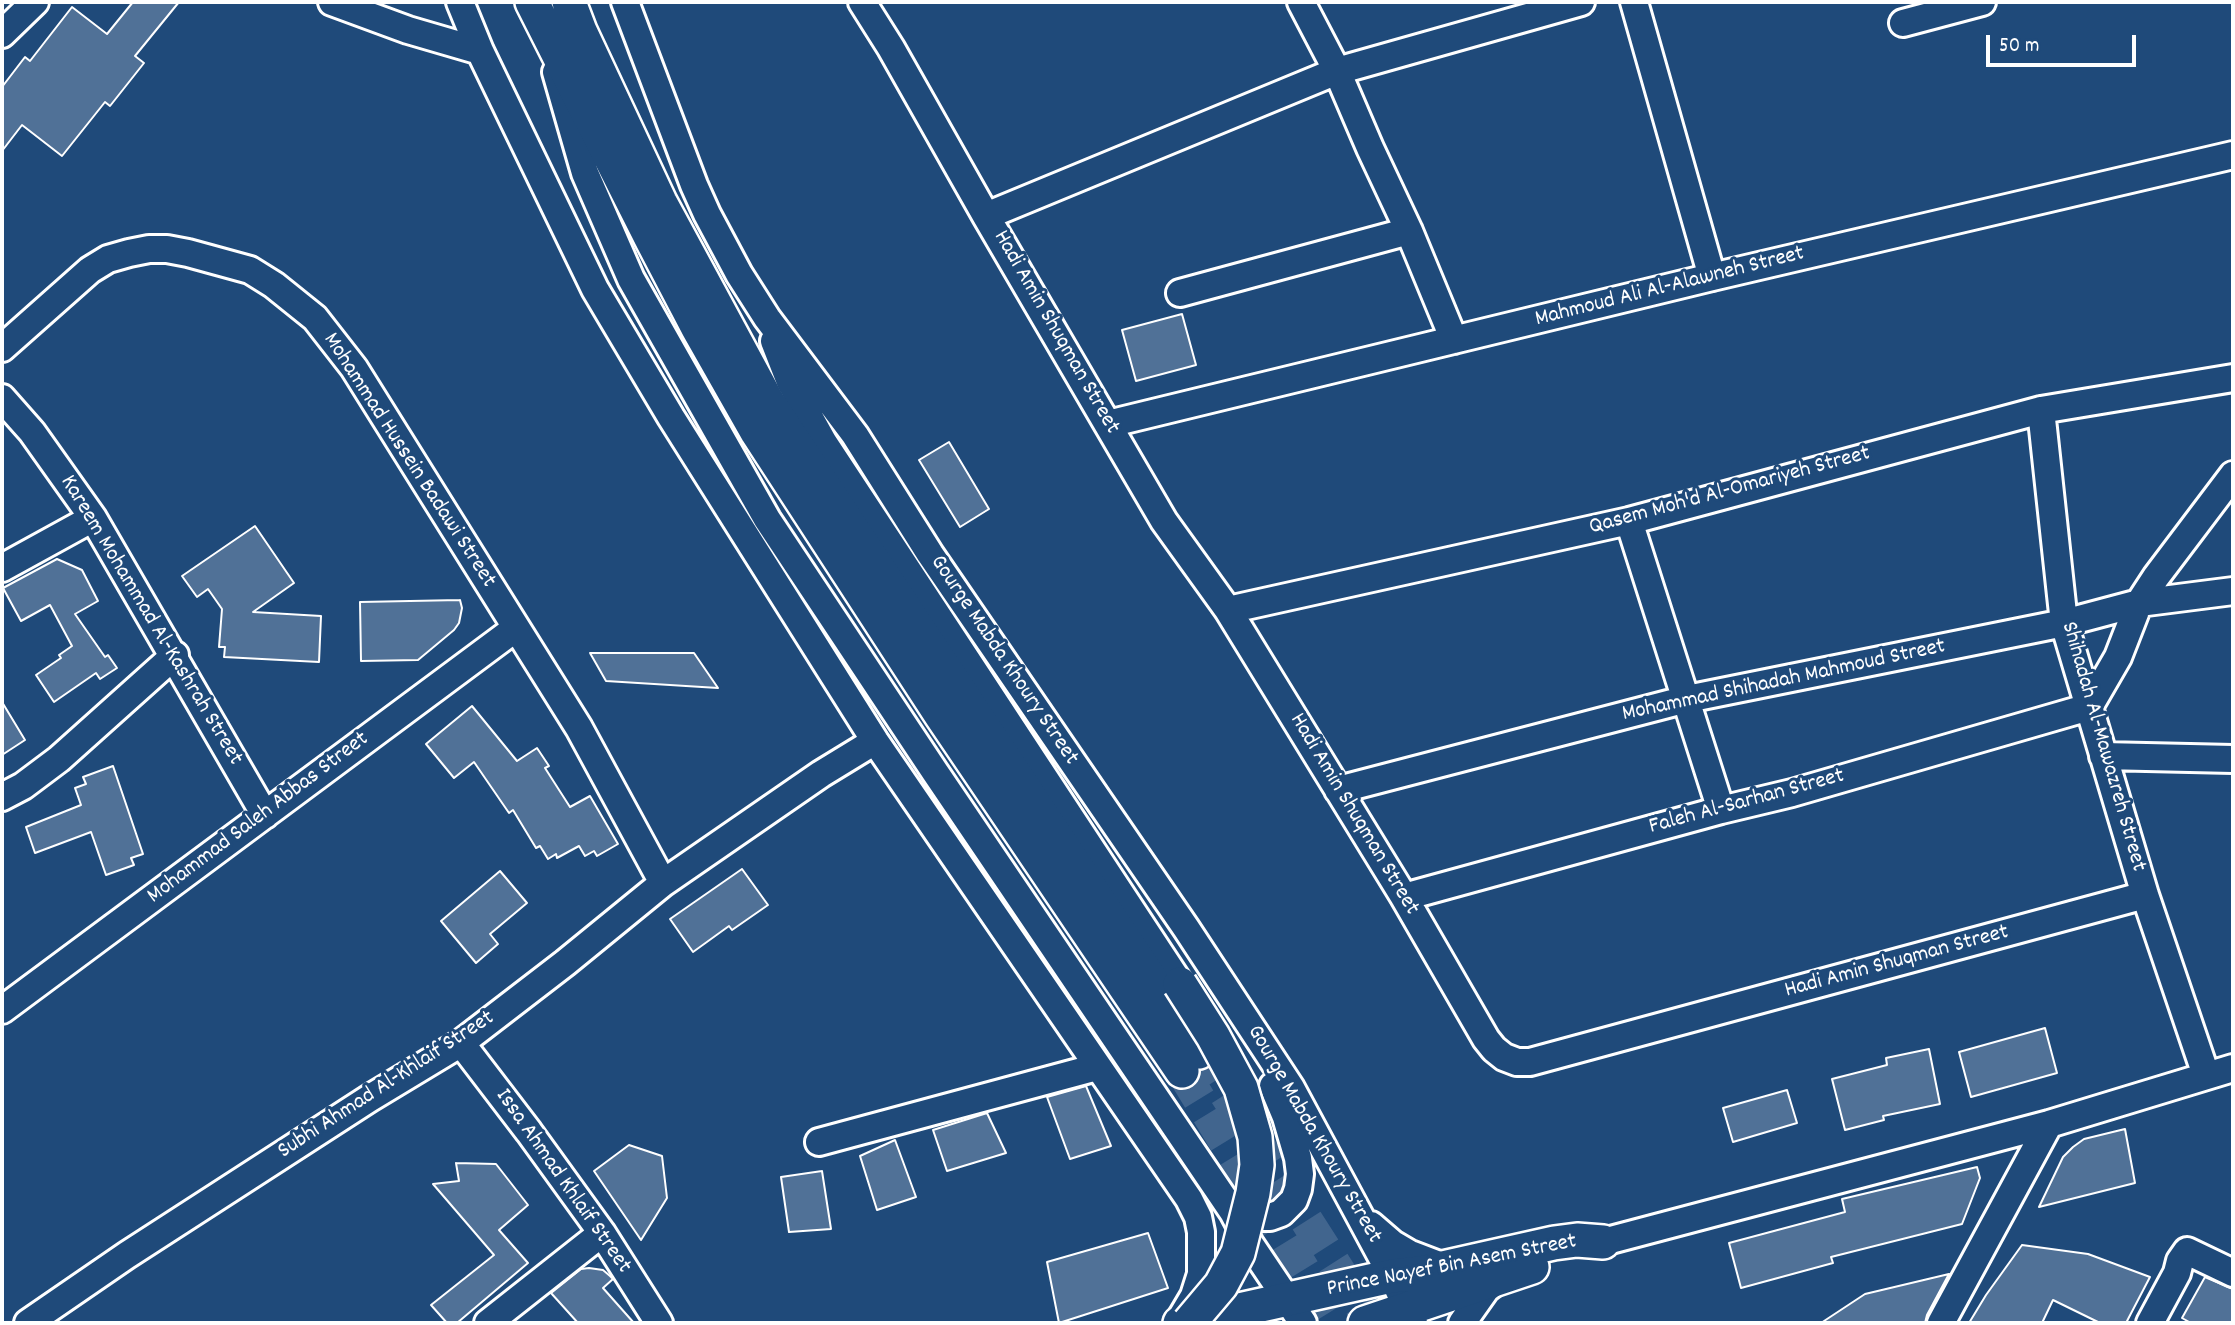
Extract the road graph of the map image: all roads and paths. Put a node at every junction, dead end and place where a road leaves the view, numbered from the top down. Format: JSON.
{"nodes":[{"id":1,"x":35,"y":2,"type":"edge"},
{"id":2,"x":332,"y":2,"type":"edge"},
{"id":3,"x":460,"y":2,"type":"edge"},
{"id":4,"x":569,"y":2,"type":"edge"},
{"id":5,"x":625,"y":2,"type":"edge"},
{"id":6,"x":862,"y":2,"type":"edge"},
{"id":7,"x":1301,"y":2,"type":"edge"},
{"id":8,"x":1581,"y":2,"type":"edge"},
{"id":9,"x":1634,"y":2,"type":"edge"},
{"id":10,"x":1982,"y":2,"type":"edge"},
{"id":11,"x":1944,"y":6,"type":"edge"},
{"id":12,"x":536,"y":9,"type":"edge"},
{"id":13,"x":1903,"y":23,"type":"dead end"},
{"id":14,"x":2,"y":34,"type":"edge"},
{"id":15,"x":480,"y":51,"type":"junction"},
{"id":16,"x":1337,"y":71,"type":"junction"},
{"id":17,"x":2233,"y":155,"type":"edge"},
{"id":18,"x":986,"y":216,"type":"junction"},
{"id":19,"x":1409,"y":231,"type":"junction"},
{"id":20,"x":1712,"y":277,"type":"junction"},
{"id":21,"x":1180,"y":292,"type":"dead end"},
{"id":22,"x":767,"y":318,"type":"junction"},
{"id":23,"x":1454,"y":340,"type":"junction"},
{"id":24,"x":2,"y":348,"type":"edge"},
{"id":25,"x":2233,"y":378,"type":"edge"},
{"id":26,"x":2,"y":398,"type":"edge"},
{"id":27,"x":2041,"y":410,"type":"junction"},
{"id":28,"x":1108,"y":424,"type":"junction"},
{"id":29,"x":2233,"y":475,"type":"edge"},
{"id":30,"x":712,"y":483,"type":"junction"},
{"id":31,"x":93,"y":518,"type":"junction"},
{"id":32,"x":1629,"y":521,"type":"junction"},
{"id":33,"x":2,"y":568,"type":"edge"},
{"id":34,"x":2233,"y":591,"type":"edge"},
{"id":35,"x":2139,"y":603,"type":"junction"},
{"id":36,"x":1228,"y":610,"type":"junction"},
{"id":37,"x":2064,"y":623,"type":"junction"},
{"id":38,"x":516,"y":628,"type":"junction"},
{"id":39,"x":843,"y":633,"type":"junction"},
{"id":40,"x":174,"y":655,"type":"junction"},
{"id":41,"x":1687,"y":699,"type":"junction"},
{"id":42,"x":2089,"y":708,"type":"junction"},
{"id":43,"x":875,"y":741,"type":"junction"},
{"id":44,"x":2103,"y":756,"type":"junction"},
{"id":45,"x":2233,"y":759,"type":"edge"},
{"id":46,"x":1338,"y":790,"type":"junction"},
{"id":47,"x":2,"y":797,"type":"edge"},
{"id":48,"x":1721,"y":810,"type":"junction"},
{"id":49,"x":265,"y":815,"type":"junction"},
{"id":50,"x":663,"y":883,"type":"junction"},
{"id":51,"x":2145,"y":895,"type":"junction"},
{"id":52,"x":1404,"y":897,"type":"junction"},
{"id":53,"x":1186,"y":928,"type":"junction"},
{"id":54,"x":1180,"y":984,"type":"joint"},
{"id":55,"x":2,"y":1010,"type":"edge"},
{"id":56,"x":461,"y":1043,"type":"junction"},
{"id":57,"x":1097,"y":1067,"type":"junction"},
{"id":58,"x":2233,"y":1069,"type":"edge"},
{"id":59,"x":2206,"y":1075,"type":"junction"},
{"id":60,"x":2049,"y":1124,"type":"junction"},
{"id":61,"x":819,"y":1142,"type":"dead end"},
{"id":62,"x":1357,"y":1211,"type":"junction"},
{"id":63,"x":1233,"y":1212,"type":"junction"},
{"id":64,"x":602,"y":1233,"type":"junction"},
{"id":65,"x":1603,"y":1242,"type":"junction"},
{"id":66,"x":1444,"y":1267,"type":"junction"},
{"id":67,"x":2233,"y":1273,"type":"edge"},
{"id":68,"x":1392,"y":1276,"type":"junction"},
{"id":69,"x":1503,"y":1277,"type":"junction"},
{"id":70,"x":1295,"y":1311,"type":"edge"},
{"id":71,"x":1410,"y":1316,"type":"edge"},
{"id":72,"x":28,"y":1323,"type":"edge"},
{"id":73,"x":488,"y":1323,"type":"edge"},
{"id":74,"x":659,"y":1323,"type":"edge"},
{"id":75,"x":1179,"y":1323,"type":"edge"},
{"id":76,"x":1189,"y":1323,"type":"edge"},
{"id":77,"x":1365,"y":1323,"type":"edge"},
{"id":78,"x":1462,"y":1323,"type":"edge"},
{"id":79,"x":1941,"y":1323,"type":"edge"},
{"id":80,"x":2150,"y":1323,"type":"edge"}],
"edges":[{"from":1,"to":14,"type":"street"},
{"from":2,"to":15,"type":"street"},
{"from":3,"to":15,"type":"street"},
{"from":4,"to":12,"type":"main road"},
{"from":5,"to":22,"type":"street","name":"Gourge Mabda Khoury Street"},
{"from":6,"to":18,"type":"street","name":"Hadi Amin Shuqman Street"},
{"from":7,"to":16,"type":"street"},
{"from":8,"to":16,"type":"street"},
{"from":9,"to":20,"type":"street"},
{"from":10,"to":11,"type":"street"},
{"from":11,"to":13,"type":"street"},
{"from":12,"to":39,"type":"street"},
{"from":15,"to":30,"type":"street"},
{"from":16,"to":18,"type":"street"},
{"from":16,"to":19,"type":"street"},
{"from":17,"to":20,"type":"street","name":"Mahmoud Ali Al-Alawneh Street"},
{"from":18,"to":28,"type":"street","name":"Hadi Amin Shuqman Street"},
{"from":19,"to":21,"type":"street"},
{"from":19,"to":23,"type":"street"},
{"from":20,"to":23,"type":"street","name":"Mahmoud Ali Al-Alawneh Street"},
{"from":22,"to":53,"type":"street","name":"Gourge Mabda Khoury Street"},
{"from":22,"to":54,"type":"street"},
{"from":23,"to":28,"type":"street","name":"Mahmoud Ali Al-Alawneh Street"},
{"from":24,"to":38,"type":"street","name":"Mohammad Hussein Badawi Street"},
{"from":25,"to":27,"type":"street","name":"Qasem Moh'd Al-Omariyeh Street"},
{"from":26,"to":31,"type":"street","name":"Kareem Mohammad Al-Kashrah Street"},
{"from":27,"to":32,"type":"street","name":"Qasem Moh'd Al-Omariyeh Street"},
{"from":27,"to":37,"type":"street","name":"Shihadah Al-Mawazreh Street"},
{"from":28,"to":36,"type":"street","name":"Hadi Amin Shuqman Street"},
{"from":29,"to":35,"type":"street"},
{"from":30,"to":39,"type":"street"},
{"from":30,"to":43,"type":"street"},
{"from":31,"to":33,"type":"street"},
{"from":31,"to":40,"type":"street","name":"Kareem Mohammad Al-Kashrah Street"},
{"from":32,"to":36,"type":"street","name":"Qasem Moh'd Al-Omariyeh Street"},
{"from":32,"to":41,"type":"street"},
{"from":34,"to":35,"type":"street","name":"Mohammad Shihadah Mahmoud Street"},
{"from":35,"to":37,"type":"street","name":"Mohammad Shihadah Mahmoud Street"},
{"from":35,"to":42,"type":"street"},
{"from":36,"to":46,"type":"street","name":"Hadi Amin Shuqman Street"},
{"from":37,"to":41,"type":"street","name":"Mohammad Shihadah Mahmoud Street"},
{"from":37,"to":42,"type":"street","name":"Shihadah Al-Mawazreh Street"},
{"from":38,"to":49,"type":"street","name":"Mohammad Saleh Abbas Street"},
{"from":38,"to":50,"type":"street","name":"Mohammad Hussein Badawi Street"},
{"from":39,"to":63,"type":"street"},
{"from":40,"to":47,"type":"street"},
{"from":40,"to":49,"type":"street","name":"Kareem Mohammad Al-Kashrah Street"},
{"from":41,"to":46,"type":"street","name":"Mohammad Shihadah Mahmoud Street"},
{"from":41,"to":48,"type":"street"},
{"from":42,"to":44,"type":"street","name":"Shihadah Al-Mawazreh Street"},
{"from":42,"to":48,"type":"street","name":"Faleh Al-Sarhan Street"},
{"from":43,"to":50,"type":"street","name":"Subhi Ahmad Al-Khlaif Street"},
{"from":43,"to":57,"type":"street"},
{"from":44,"to":45,"type":"street"},
{"from":44,"to":51,"type":"street","name":"Shihadah Al-Mawazreh Street"},
{"from":46,"to":52,"type":"street","name":"Hadi Amin Shuqman Street"},
{"from":48,"to":52,"type":"street","name":"Faleh Al-Sarhan Street"},
{"from":49,"to":55,"type":"street","name":"Mohammad Saleh Abbas Street"},
{"from":50,"to":56,"type":"street","name":"Subhi Ahmad Al-Khlaif Street"},
{"from":51,"to":52,"type":"street","name":"Hadi Amin Shuqman Street"},
{"from":51,"to":59,"type":"street","name":"Shihadah Al-Mawazreh Street"},
{"from":53,"to":62,"type":"street","name":"Gourge Mabda Khoury Street"},
{"from":53,"to":63,"type":"street"},
{"from":54,"to":76,"type":"main road","bridge":true},
{"from":56,"to":64,"type":"street","name":"Issa Ahmad Khlaif Street"},
{"from":56,"to":72,"type":"street","name":"Subhi Ahmad Al-Khlaif Street"},
{"from":57,"to":61,"type":"street"},
{"from":57,"to":75,"type":"street"},
{"from":58,"to":59,"type":"street"},
{"from":59,"to":60,"type":"street"},
{"from":60,"to":65,"type":"street"},
{"from":60,"to":79,"type":"street"},
{"from":62,"to":66,"type":"street"},
{"from":62,"to":68,"type":"street","name":"Gourge Mabda Khoury Street"},
{"from":63,"to":70,"type":"street"},
{"from":64,"to":73,"type":"street"},
{"from":64,"to":74,"type":"street","name":"Issa Ahmad Khlaif Street"},
{"from":65,"to":66,"type":"main road","name":"Prince Nayef Bin Asem Street"},
{"from":65,"to":69,"type":"main road","name":"Prince Nayef Bin Asem Street"},
{"from":66,"to":68,"type":"main road","name":"Prince Nayef Bin Asem Street"},
{"from":67,"to":80,"type":"street"},
{"from":68,"to":70,"type":"main road","name":"Prince Nayef Bin Asem Street"},
{"from":68,"to":71,"type":"street","name":"Gourge Mabda Khoury Street"},
{"from":69,"to":71,"type":"main road","name":"Prince Nayef Bin Asem Street"},
{"from":69,"to":78,"type":"street"},
{"from":70,"to":75,"type":"main road","name":"Prince Nayef Bin Asem Street"},
{"from":71,"to":77,"type":"main road","name":"Prince Nayef Bin Asem Street"}]}
